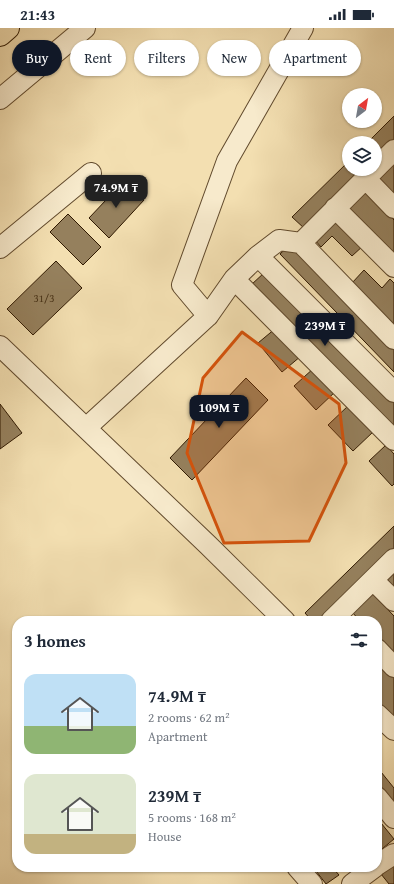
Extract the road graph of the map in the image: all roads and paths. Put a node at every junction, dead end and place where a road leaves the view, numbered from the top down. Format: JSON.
{"nodes":[{"id":1,"x":8,"y":28,"type":"edge"},
{"id":2,"x":85,"y":28,"type":"edge"},
{"id":3,"x":303,"y":28,"type":"edge"},
{"id":4,"x":0,"y":34,"type":"edge"},
{"id":5,"x":0,"y":99,"type":"edge"},
{"id":6,"x":394,"y":150,"type":"edge"},
{"id":7,"x":91,"y":174,"type":"dead end"},
{"id":8,"x":366,"y":179,"type":"junction"},
{"id":9,"x":336,"y":208,"type":"junction"},
{"id":10,"x":394,"y":208,"type":"edge"},
{"id":11,"x":301,"y":243,"type":"junction"},
{"id":12,"x":0,"y":248,"type":"edge"},
{"id":13,"x":258,"y":256,"type":"junction"},
{"id":14,"x":394,"y":267,"type":"edge"},
{"id":15,"x":234,"y":279,"type":"junction"},
{"id":16,"x":208,"y":316,"type":"junction"},
{"id":17,"x":394,"y":339,"type":"edge"},
{"id":18,"x":0,"y":346,"type":"edge"},
{"id":19,"x":394,"y":392,"type":"edge"},
{"id":20,"x":86,"y":428,"type":"junction"},
{"id":21,"x":394,"y":440,"type":"edge"},
{"id":22,"x":394,"y":559,"type":"edge"},
{"id":23,"x":373,"y":580,"type":"junction"},
{"id":24,"x":394,"y":601,"type":"edge"},
{"id":25,"x":280,"y":616,"type":"edge"},
{"id":26,"x":342,"y":616,"type":"edge"},
{"id":27,"x":382,"y":654,"type":"edge"},
{"id":28,"x":394,"y":667,"type":"edge"},
{"id":29,"x":382,"y":719,"type":"edge"},
{"id":30,"x":394,"y":730,"type":"edge"},
{"id":31,"x":382,"y":803,"type":"edge"},
{"id":32,"x":394,"y":818,"type":"edge"},
{"id":33,"x":394,"y":854,"type":"edge"},
{"id":34,"x":382,"y":863,"type":"edge"},
{"id":35,"x":301,"y":872,"type":"edge"},
{"id":36,"x":312,"y":884,"type":"edge"}],
"edges":[{"from":1,"to":4,"type":"main road"},
{"from":2,"to":5,"type":"street"},
{"from":3,"to":16,"type":"street"},
{"from":6,"to":8,"type":"street"},
{"from":7,"to":12,"type":"street"},
{"from":8,"to":9,"type":"street"},
{"from":8,"to":10,"type":"street"},
{"from":9,"to":11,"type":"street"},
{"from":9,"to":14,"type":"street"},
{"from":11,"to":13,"type":"street"},
{"from":11,"to":17,"type":"street"},
{"from":13,"to":15,"type":"street"},
{"from":13,"to":19,"type":"street"},
{"from":15,"to":16,"type":"street"},
{"from":15,"to":21,"type":"street"},
{"from":16,"to":20,"type":"street"},
{"from":18,"to":20,"type":"street"},
{"from":20,"to":25,"type":"street"},
{"from":22,"to":23,"type":"street"},
{"from":23,"to":24,"type":"street"},
{"from":23,"to":26,"type":"street"},
{"from":27,"to":28,"type":"street"},
{"from":29,"to":30,"type":"street"},
{"from":31,"to":32,"type":"street"},
{"from":33,"to":34,"type":"street"},
{"from":35,"to":36,"type":"street"}]}
